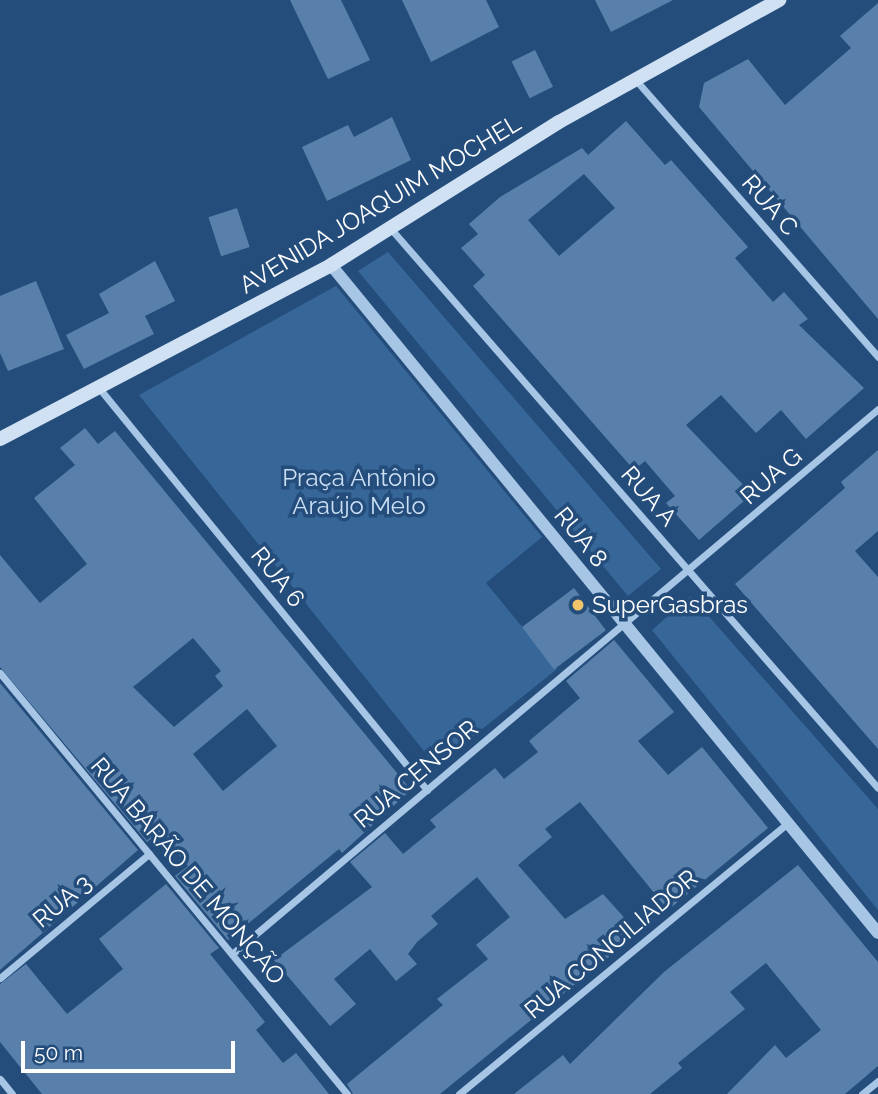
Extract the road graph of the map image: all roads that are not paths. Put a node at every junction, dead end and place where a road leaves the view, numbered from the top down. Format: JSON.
{"nodes":[{"id":1,"x":779,"y":0,"type":"edge"},
{"id":2,"x":634,"y":78,"type":"junction"},
{"id":3,"x":391,"y":229,"type":"junction"},
{"id":4,"x":331,"y":265,"type":"junction"},
{"id":5,"x":878,"y":357,"type":"edge"},
{"id":6,"x":99,"y":388,"type":"junction"},
{"id":7,"x":878,"y":409,"type":"edge"},
{"id":8,"x":0,"y":439,"type":"edge"},
{"id":9,"x":690,"y":572,"type":"junction"},
{"id":10,"x":626,"y":625,"type":"junction"},
{"id":11,"x":0,"y":673,"type":"edge"},
{"id":12,"x":878,"y":788,"type":"edge"},
{"id":13,"x":427,"y":790,"type":"junction"},
{"id":14,"x":788,"y":823,"type":"junction"},
{"id":15,"x":149,"y":854,"type":"junction"},
{"id":16,"x":878,"y":933,"type":"edge"},
{"id":17,"x":232,"y":954,"type":"junction"},
{"id":18,"x":0,"y":978,"type":"edge"},
{"id":19,"x":0,"y":1079,"type":"edge"},
{"id":20,"x":878,"y":1081,"type":"edge"},
{"id":21,"x":12,"y":1094,"type":"edge"},
{"id":22,"x":347,"y":1094,"type":"edge"},
{"id":23,"x":459,"y":1094,"type":"edge"},
{"id":24,"x":862,"y":1094,"type":"edge"}],
"edges":[{"from":1,"to":2,"type":"main road","name":"AVENIDA JOAQUIM MOCHEL"},
{"from":2,"to":3,"type":"main road","name":"AVENIDA JOAQUIM MOCHEL"},
{"from":2,"to":5,"type":"street","name":"RUA C"},
{"from":3,"to":4,"type":"main road","name":"AVENIDA JOAQUIM MOCHEL"},
{"from":3,"to":9,"type":"street","name":"RUA A"},
{"from":4,"to":6,"type":"main road","name":"AVENIDA JOAQUIM MOCHEL"},
{"from":4,"to":10,"type":"street","name":"RUA 8"},
{"from":6,"to":8,"type":"main road","name":"AVENIDA JOAQUIM MOCHEL"},
{"from":6,"to":13,"type":"street","name":"RUA 6"},
{"from":7,"to":9,"type":"street","name":"RUA G"},
{"from":9,"to":10,"type":"street","name":"RUA G"},
{"from":9,"to":12,"type":"street","name":"RUA A"},
{"from":10,"to":13,"type":"street","name":"RUA CENSOR"},
{"from":10,"to":14,"type":"street","name":"RUA 8"},
{"from":11,"to":15,"type":"street","name":"RUA BARÃO DE MONÇÃO"},
{"from":13,"to":17,"type":"street","name":"RUA CENSOR"},
{"from":14,"to":16,"type":"street","name":"RUA 8"},
{"from":14,"to":23,"type":"street","name":"RUA CONCILIADOR"},
{"from":15,"to":17,"type":"street","name":"RUA BARÃO DE MONÇÃO"},
{"from":15,"to":18,"type":"street","name":"RUA 3"},
{"from":17,"to":22,"type":"street","name":"RUA BARÃO DE MONÇÃO"},
{"from":19,"to":21,"type":"street"},
{"from":20,"to":24,"type":"street"}]}
